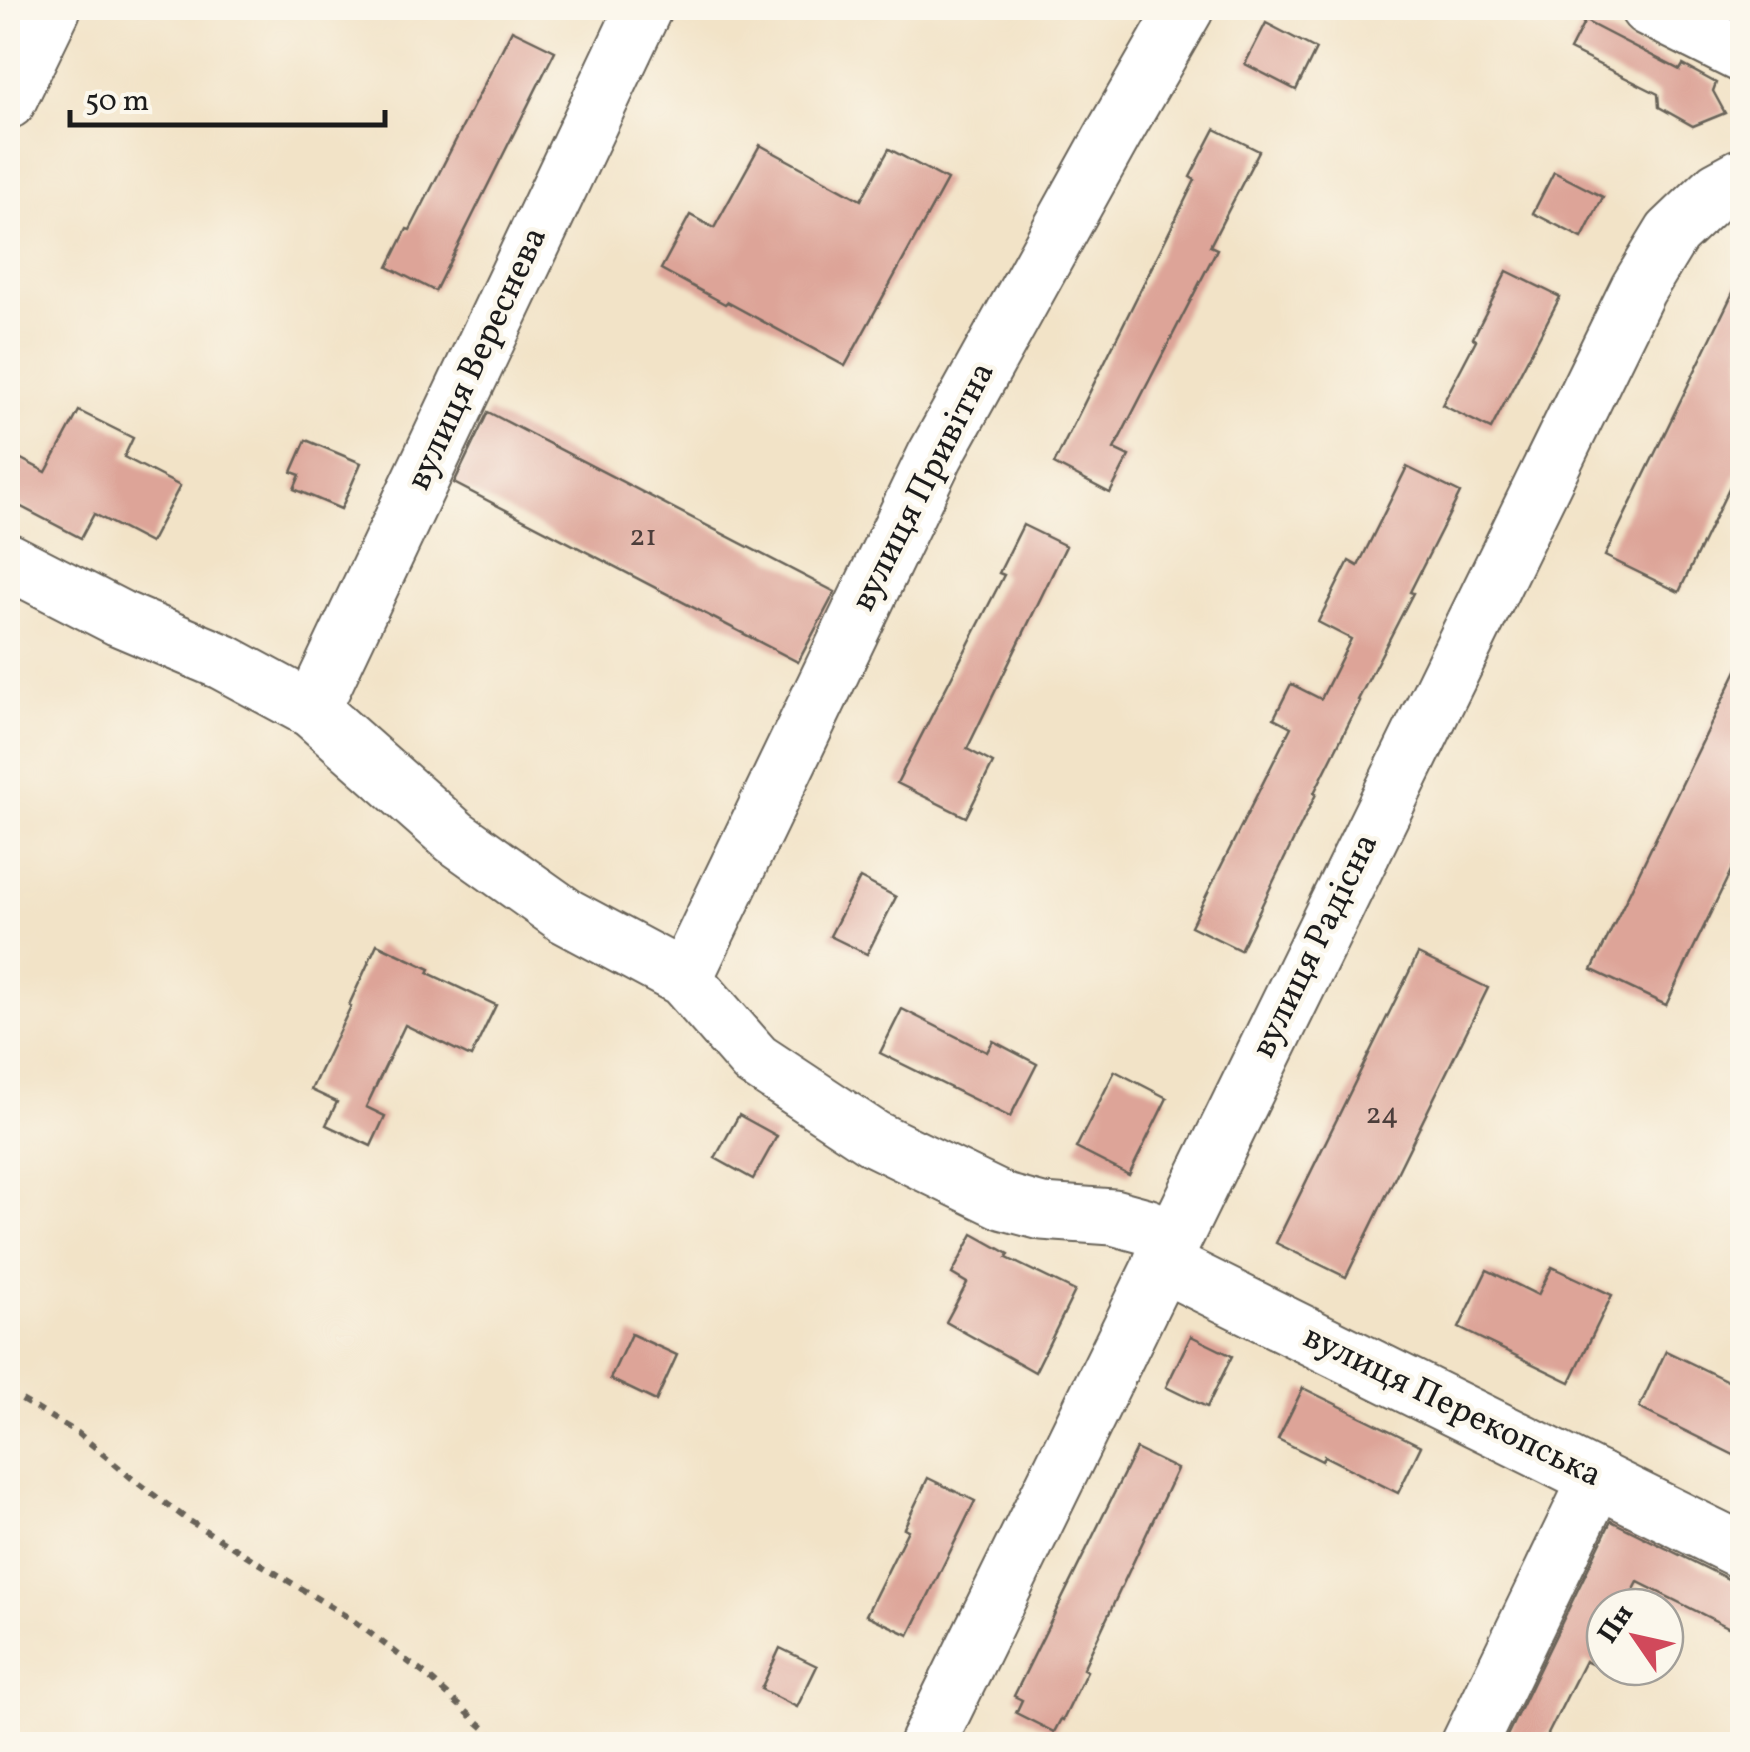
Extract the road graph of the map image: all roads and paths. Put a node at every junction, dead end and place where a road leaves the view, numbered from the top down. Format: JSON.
{"nodes":[{"id":1,"x":53,"y":8,"type":"edge"},
{"id":2,"x":644,"y":8,"type":"edge"},
{"id":3,"x":1186,"y":8,"type":"edge"},
{"id":4,"x":1648,"y":8,"type":"edge"},
{"id":5,"x":1742,"y":55,"type":"edge"},
{"id":6,"x":8,"y":101,"type":"edge"},
{"id":7,"x":1742,"y":176,"type":"edge"},
{"id":8,"x":8,"y":560,"type":"edge"},
{"id":9,"x":312,"y":710,"type":"junction"},
{"id":10,"x":684,"y":979,"type":"junction"},
{"id":11,"x":1167,"y":1251,"type":"junction"},
{"id":12,"x":8,"y":1392,"type":"edge"},
{"id":13,"x":1597,"y":1479,"type":"junction"},
{"id":14,"x":1742,"y":1552,"type":"edge"},
{"id":15,"x":502,"y":1744,"type":"edge"},
{"id":16,"x":927,"y":1744,"type":"edge"},
{"id":17,"x":1469,"y":1744,"type":"edge"}],
"edges":[{"from":1,"to":6,"type":"street"},
{"from":2,"to":9,"type":"street","name":"вулиця Вереснева"},
{"from":3,"to":10,"type":"street","name":"вулиця Привітна"},
{"from":4,"to":5,"type":"street"},
{"from":7,"to":11,"type":"street","name":"вулиця Радісна"},
{"from":8,"to":9,"type":"street","name":"вулиця Перекопська"},
{"from":9,"to":10,"type":"street","name":"вулиця Перекопська"},
{"from":10,"to":11,"type":"street","name":"вулиця Перекопська"},
{"from":11,"to":13,"type":"street","name":"вулиця Перекопська"},
{"from":11,"to":16,"type":"street","name":"вулиця Радісна"},
{"from":12,"to":15,"type":"path"},
{"from":13,"to":14,"type":"street","name":"вулиця Перекопська"},
{"from":13,"to":17,"type":"street"}]}
